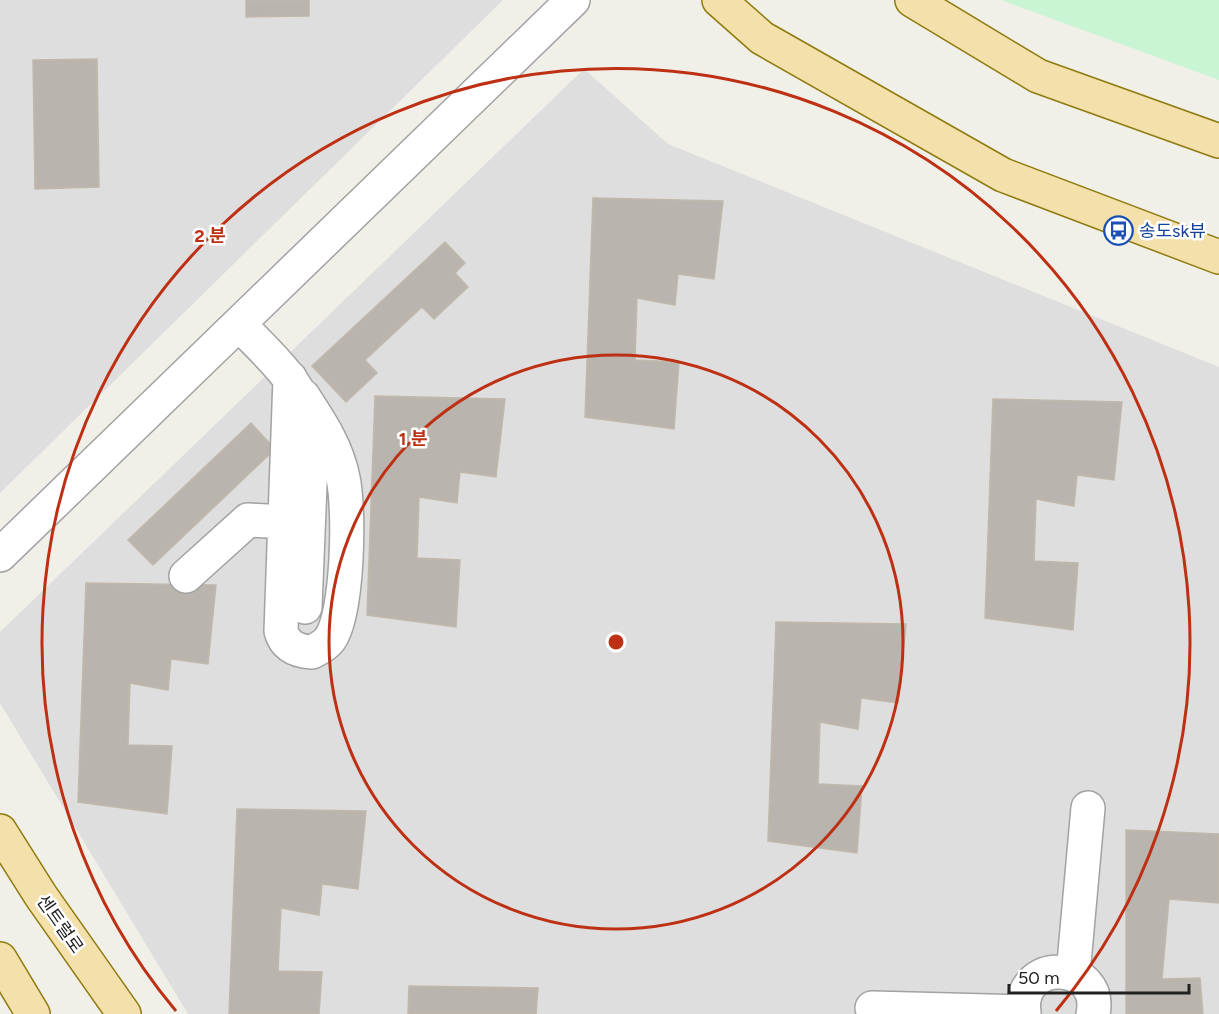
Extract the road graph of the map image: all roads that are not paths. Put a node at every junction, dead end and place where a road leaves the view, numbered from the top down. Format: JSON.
{"nodes":[{"id":1,"x":573,"y":0,"type":"edge"},
{"id":2,"x":719,"y":0,"type":"edge"},
{"id":3,"x":912,"y":0,"type":"edge"},
{"id":4,"x":1219,"y":141,"type":"edge"},
{"id":5,"x":1219,"y":256,"type":"edge"},
{"id":6,"x":239,"y":324,"type":"junction"},
{"id":7,"x":296,"y":387,"type":"junction"},
{"id":8,"x":285,"y":522,"type":"junction"},
{"id":9,"x":0,"y":555,"type":"edge"},
{"id":10,"x":186,"y":576,"type":"dead end"},
{"id":11,"x":305,"y":608,"type":"dead end"},
{"id":12,"x":1088,"y":808,"type":"dead end"},
{"id":13,"x":0,"y":831,"type":"edge"},
{"id":14,"x":0,"y":960,"type":"edge"},
{"id":15,"x":1073,"y":974,"type":"junction"},
{"id":16,"x":872,"y":1008,"type":"dead end"},
{"id":17,"x":1024,"y":1013,"type":"edge"},
{"id":18,"x":33,"y":1014,"type":"edge"},
{"id":19,"x":124,"y":1014,"type":"edge"},
{"id":20,"x":1093,"y":1014,"type":"edge"}],
"edges":[{"from":1,"to":6,"type":"street"},
{"from":2,"to":5,"type":"main road"},
{"from":3,"to":4,"type":"main road"},
{"from":6,"to":7,"type":"street"},
{"from":6,"to":9,"type":"street"},
{"from":7,"to":8,"type":"street"},
{"from":7,"to":8,"type":"street"},
{"from":7,"to":11,"type":"street"},
{"from":8,"to":10,"type":"street"},
{"from":12,"to":15,"type":"street"},
{"from":13,"to":19,"type":"main road","name":"센트럴로"},
{"from":14,"to":18,"type":"main road"},
{"from":15,"to":17,"type":"street"},
{"from":15,"to":20,"type":"street"},
{"from":16,"to":17,"type":"street"}]}
